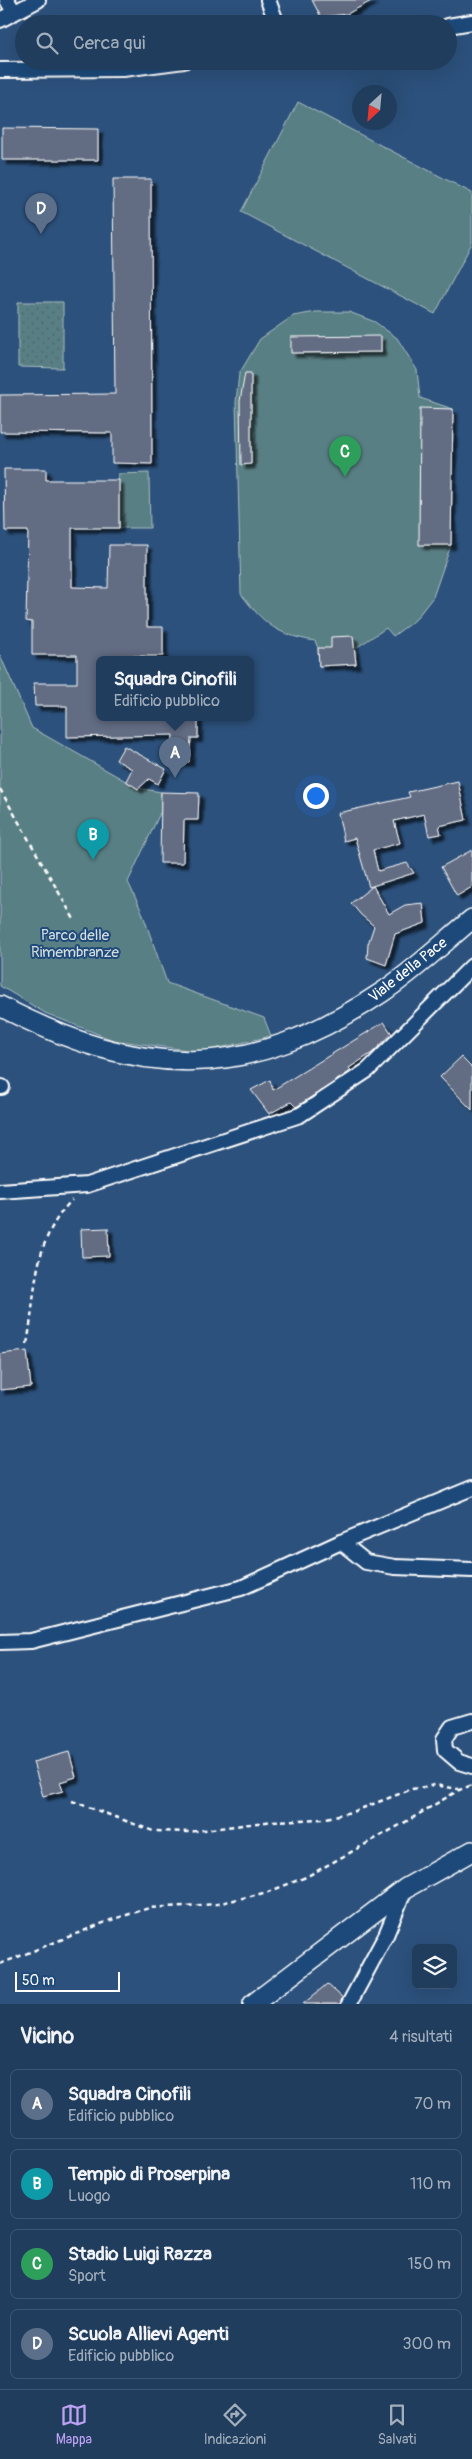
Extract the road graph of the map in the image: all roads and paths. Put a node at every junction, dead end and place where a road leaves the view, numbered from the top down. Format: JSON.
{"nodes":[{"id":1,"x":7,"y":0,"type":"edge"},
{"id":2,"x":38,"y":0,"type":"edge"},
{"id":3,"x":268,"y":0,"type":"edge"},
{"id":4,"x":14,"y":12,"type":"junction"},
{"id":5,"x":274,"y":15,"type":"edge"},
{"id":6,"x":0,"y":20,"type":"edge"},
{"id":7,"x":472,"y":22,"type":"edge"},
{"id":8,"x":457,"y":24,"type":"edge"},
{"id":9,"x":0,"y":70,"type":"edge"},
{"id":10,"x":15,"y":70,"type":"edge"},
{"id":11,"x":0,"y":789,"type":"edge"},
{"id":12,"x":472,"y":919,"type":"edge"},
{"id":13,"x":75,"y":921,"type":"dead end"},
{"id":14,"x":472,"y":966,"type":"edge"},
{"id":15,"x":0,"y":1006,"type":"edge"},
{"id":16,"x":87,"y":1185,"type":"junction"},
{"id":17,"x":0,"y":1191,"type":"edge"},
{"id":18,"x":27,"y":1344,"type":"dead end"},
{"id":19,"x":472,"y":1488,"type":"edge"},
{"id":20,"x":342,"y":1542,"type":"junction"},
{"id":21,"x":472,"y":1570,"type":"edge"},
{"id":22,"x":0,"y":1642,"type":"edge"},
{"id":23,"x":472,"y":1721,"type":"edge"},
{"id":24,"x":472,"y":1766,"type":"edge"},
{"id":25,"x":472,"y":1785,"type":"edge"},
{"id":26,"x":459,"y":1790,"type":"junction"},
{"id":27,"x":72,"y":1801,"type":"dead end"},
{"id":28,"x":472,"y":1851,"type":"edge"},
{"id":29,"x":406,"y":1888,"type":"junction"},
{"id":30,"x":0,"y":1964,"type":"edge"},
{"id":31,"x":253,"y":2004,"type":"edge"},
{"id":32,"x":349,"y":2004,"type":"edge"}],
"edges":[{"from":1,"to":4,"type":"street"},
{"from":2,"to":4,"type":"street"},
{"from":3,"to":5,"type":"street"},
{"from":4,"to":6,"type":"street"},
{"from":7,"to":8,"type":"street"},
{"from":9,"to":10,"type":"street"},
{"from":11,"to":13,"type":"path"},
{"from":12,"to":15,"type":"main road","name":"Viale della Pace"},
{"from":14,"to":16,"type":"street"},
{"from":16,"to":17,"type":"street"},
{"from":16,"to":18,"type":"path"},
{"from":19,"to":20,"type":"street"},
{"from":20,"to":21,"type":"street"},
{"from":20,"to":22,"type":"street"},
{"from":23,"to":24,"type":"street"},
{"from":25,"to":26,"type":"path"},
{"from":26,"to":27,"type":"path"},
{"from":26,"to":30,"type":"path"},
{"from":28,"to":29,"type":"main road"},
{"from":29,"to":31,"type":"main road"},
{"from":29,"to":32,"type":"street"}]}
